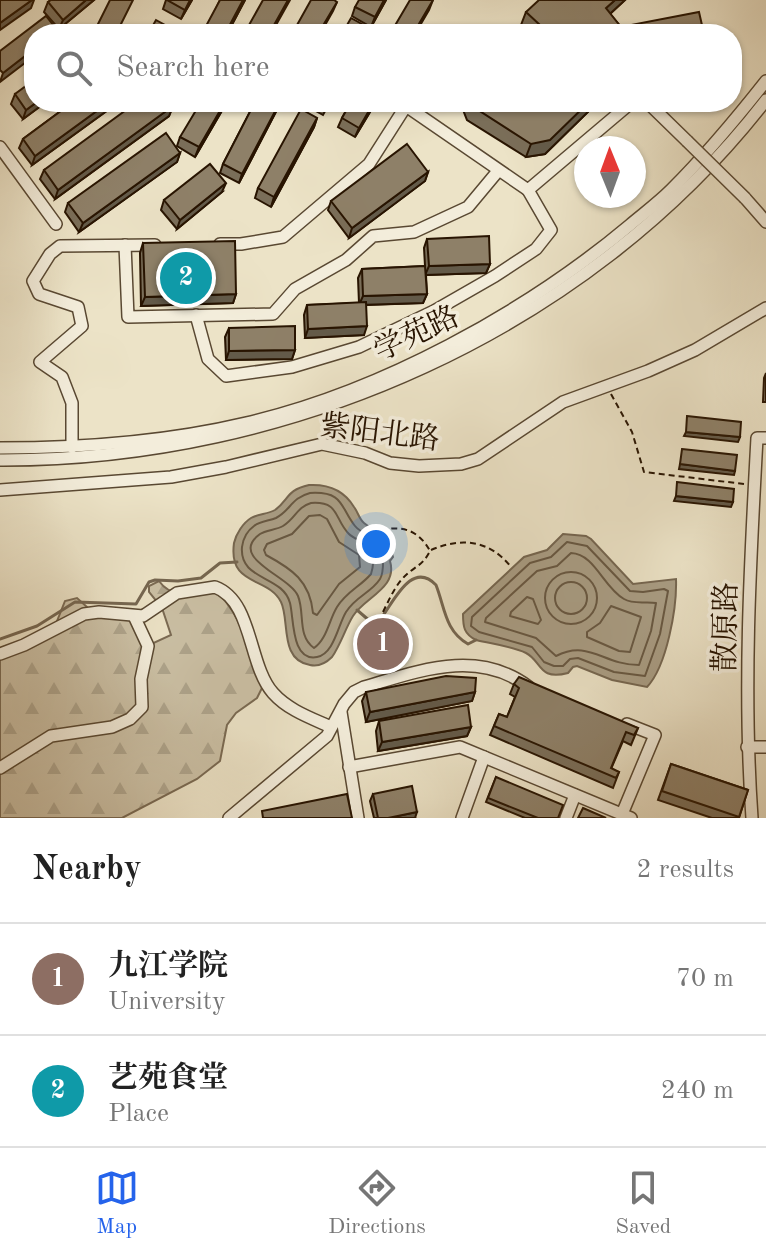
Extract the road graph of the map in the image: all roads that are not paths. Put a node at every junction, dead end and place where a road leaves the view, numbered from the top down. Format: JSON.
{"nodes":[{"id":1,"x":766,"y":81,"type":"edge"},
{"id":2,"x":766,"y":100,"type":"edge"},
{"id":3,"x":742,"y":111,"type":"edge"},
{"id":4,"x":402,"y":112,"type":"edge"},
{"id":5,"x":414,"y":112,"type":"edge"},
{"id":6,"x":620,"y":112,"type":"edge"},
{"id":7,"x":657,"y":112,"type":"edge"},
{"id":8,"x":742,"y":112,"type":"edge"},
{"id":9,"x":0,"y":147,"type":"edge"},
{"id":10,"x":498,"y":171,"type":"junction"},
{"id":11,"x":528,"y":190,"type":"junction"},
{"id":12,"x":766,"y":222,"type":"edge"},
{"id":13,"x":56,"y":224,"type":"dead end"},
{"id":14,"x":212,"y":244,"type":"edge"},
{"id":15,"x":125,"y":245,"type":"junction"},
{"id":16,"x":168,"y":245,"type":"edge"},
{"id":17,"x":766,"y":308,"type":"edge"},
{"id":18,"x":196,"y":315,"type":"junction"},
{"id":19,"x":762,"y":438,"type":"edge"},
{"id":20,"x":72,"y":447,"type":"junction"},
{"id":21,"x":0,"y":448,"type":"edge"},
{"id":22,"x":0,"y":460,"type":"edge"},
{"id":23,"x":0,"y":490,"type":"edge"},
{"id":24,"x":134,"y":616,"type":"junction"},
{"id":25,"x":0,"y":654,"type":"edge"},
{"id":26,"x":534,"y":691,"type":"edge"},
{"id":27,"x":341,"y":711,"type":"junction"},
{"id":28,"x":611,"y":718,"type":"edge"},
{"id":29,"x":331,"y":727,"type":"junction"},
{"id":30,"x":747,"y":747,"type":"junction"},
{"id":31,"x":766,"y":747,"type":"edge"},
{"id":32,"x":484,"y":757,"type":"junction"},
{"id":33,"x":349,"y":767,"type":"junction"},
{"id":34,"x":0,"y":768,"type":"edge"},
{"id":35,"x":575,"y":795,"type":"junction"},
{"id":36,"x":244,"y":805,"type":"junction"},
{"id":37,"x":626,"y":816,"type":"edge"},
{"id":38,"x":229,"y":818,"type":"edge"},
{"id":39,"x":246,"y":818,"type":"edge"},
{"id":40,"x":358,"y":818,"type":"edge"},
{"id":41,"x":462,"y":818,"type":"edge"},
{"id":42,"x":566,"y":818,"type":"edge"},
{"id":43,"x":752,"y":818,"type":"edge"}],
"edges":[{"from":1,"to":3,"type":"street","name":"学苑路"},
{"from":2,"to":22,"type":"street","name":"学苑路"},
{"from":4,"to":14,"type":"street"},
{"from":5,"to":10,"type":"street"},
{"from":6,"to":11,"type":"street"},
{"from":7,"to":12,"type":"street","bridge":true},
{"from":8,"to":20,"type":"street","name":"学苑路"},
{"from":9,"to":13,"type":"street"},
{"from":10,"to":11,"type":"street"},
{"from":10,"to":18,"type":"street"},
{"from":11,"to":18,"type":"street"},
{"from":15,"to":16,"type":"street"},
{"from":15,"to":18,"type":"street"},
{"from":15,"to":20,"type":"street"},
{"from":17,"to":23,"type":"street","name":"紫阳北路"},
{"from":19,"to":30,"type":"street","name":"散原路"},
{"from":20,"to":21,"type":"street","name":"学苑路"},
{"from":24,"to":25,"type":"street"},
{"from":24,"to":29,"type":"street"},
{"from":24,"to":34,"type":"street"},
{"from":26,"to":27,"type":"street"},
{"from":27,"to":29,"type":"street"},
{"from":27,"to":33,"type":"street"},
{"from":28,"to":37,"type":"street"},
{"from":29,"to":36,"type":"street"},
{"from":30,"to":31,"type":"street"},
{"from":30,"to":43,"type":"street","name":"散原路"},
{"from":32,"to":33,"type":"street"},
{"from":32,"to":35,"type":"street"},
{"from":32,"to":41,"type":"street"},
{"from":33,"to":40,"type":"street"},
{"from":35,"to":37,"type":"street"},
{"from":35,"to":42,"type":"street"},
{"from":36,"to":38,"type":"street"},
{"from":36,"to":39,"type":"street"}]}
